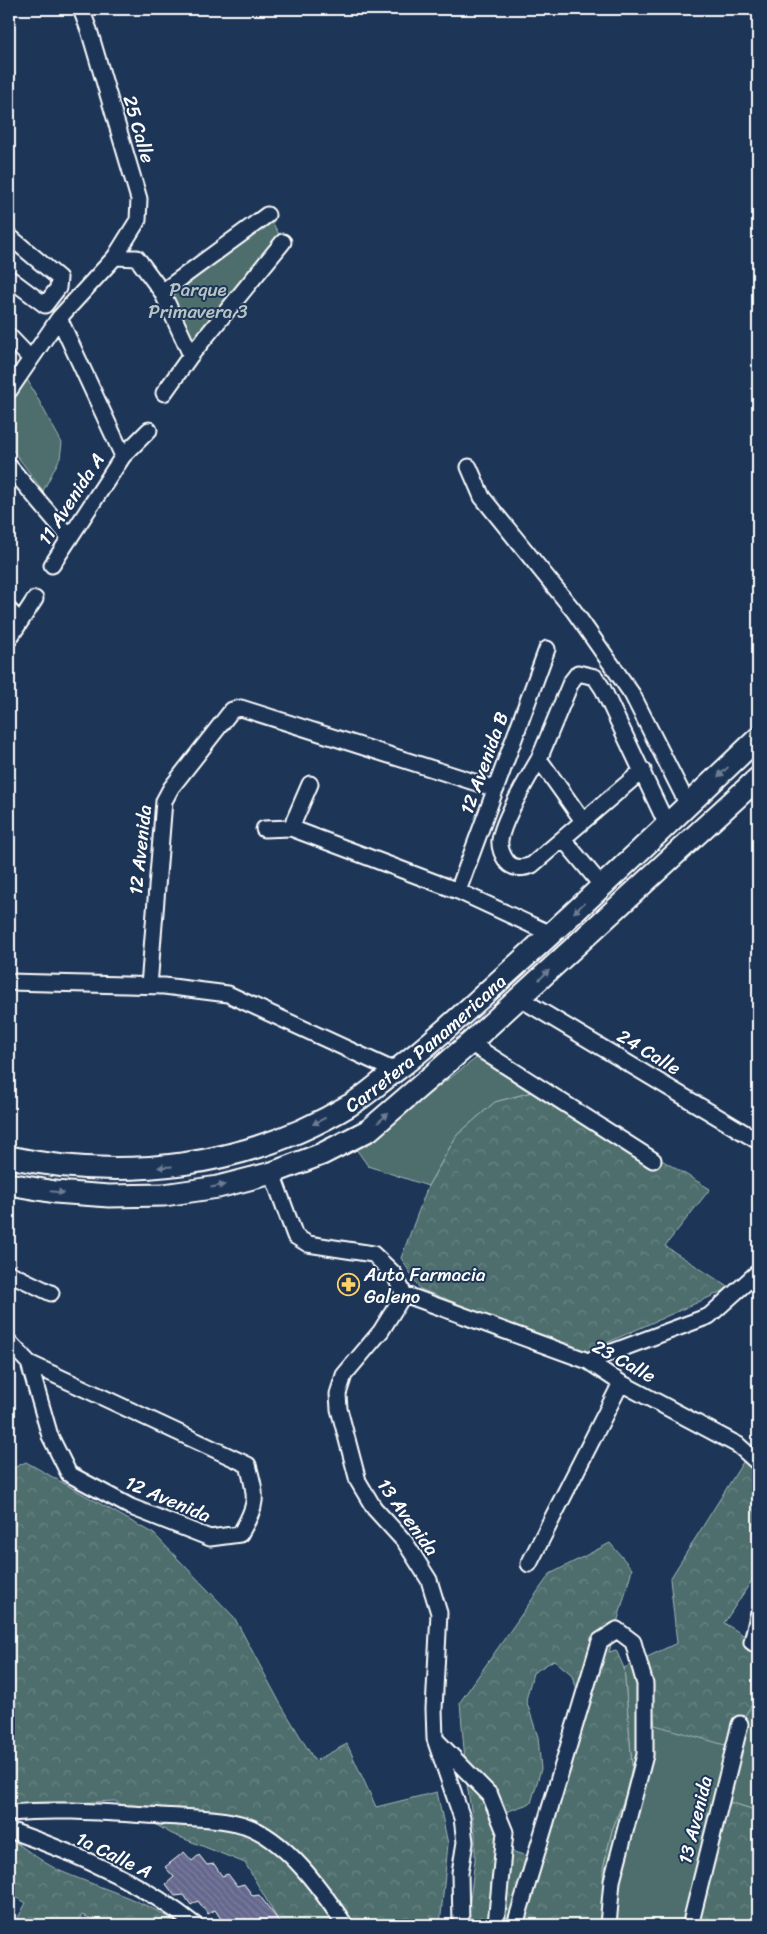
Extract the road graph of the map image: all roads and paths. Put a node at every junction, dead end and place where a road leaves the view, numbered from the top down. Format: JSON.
{"nodes":[{"id":1,"x":81,"y":9,"type":"edge"},
{"id":2,"x":267,"y":215,"type":"dead end"},
{"id":3,"x":9,"y":236,"type":"edge"},
{"id":4,"x":283,"y":242,"type":"dead end"},
{"id":5,"x":115,"y":257,"type":"junction"},
{"id":6,"x":9,"y":278,"type":"edge"},
{"id":7,"x":162,"y":292,"type":"junction"},
{"id":8,"x":59,"y":318,"type":"junction"},
{"id":9,"x":9,"y":336,"type":"edge"},
{"id":10,"x":191,"y":354,"type":"junction"},
{"id":11,"x":32,"y":358,"type":"junction"},
{"id":12,"x":9,"y":390,"type":"edge"},
{"id":13,"x":164,"y":393,"type":"dead end"},
{"id":14,"x":150,"y":430,"type":"dead end"},
{"id":15,"x":123,"y":456,"type":"junction"},
{"id":16,"x":9,"y":466,"type":"edge"},
{"id":17,"x":468,"y":467,"type":"dead end"},
{"id":18,"x":70,"y":538,"type":"junction"},
{"id":19,"x":52,"y":565,"type":"dead end"},
{"id":20,"x":35,"y":599,"type":"dead end"},
{"id":21,"x":9,"y":610,"type":"edge"},
{"id":22,"x":20,"y":622,"type":"junction"},
{"id":23,"x":9,"y":639,"type":"edge"},
{"id":24,"x":547,"y":649,"type":"dead end"},
{"id":25,"x":758,"y":738,"type":"edge"},
{"id":26,"x":539,"y":758,"type":"junction"},
{"id":27,"x":643,"y":770,"type":"junction"},
{"id":28,"x":758,"y":778,"type":"edge"},
{"id":29,"x":310,"y":784,"type":"dead end"},
{"id":30,"x":496,"y":789,"type":"junction"},
{"id":31,"x":688,"y":805,"type":"junction"},
{"id":32,"x":584,"y":821,"type":"junction"},
{"id":33,"x":667,"y":825,"type":"junction"},
{"id":34,"x":291,"y":828,"type":"junction"},
{"id":35,"x":264,"y":829,"type":"dead end"},
{"id":36,"x":563,"y":839,"type":"junction"},
{"id":37,"x":602,"y":886,"type":"junction"},
{"id":38,"x":458,"y":890,"type":"junction"},
{"id":39,"x":551,"y":934,"type":"junction"},
{"id":40,"x":9,"y":982,"type":"edge"},
{"id":41,"x":149,"y":986,"type":"junction"},
{"id":42,"x":519,"y":998,"type":"junction"},
{"id":43,"x":470,"y":1043,"type":"junction"},
{"id":44,"x":395,"y":1071,"type":"junction"},
{"id":45,"x":758,"y":1141,"type":"edge"},
{"id":46,"x":9,"y":1156,"type":"edge"},
{"id":47,"x":653,"y":1160,"type":"dead end"},
{"id":48,"x":272,"y":1173,"type":"junction"},
{"id":49,"x":9,"y":1184,"type":"edge"},
{"id":50,"x":758,"y":1272,"type":"edge"},
{"id":51,"x":9,"y":1273,"type":"edge"},
{"id":52,"x":51,"y":1293,"type":"dead end"},
{"id":53,"x":404,"y":1294,"type":"junction"},
{"id":54,"x":9,"y":1342,"type":"edge"},
{"id":55,"x":588,"y":1361,"type":"junction"},
{"id":56,"x":29,"y":1363,"type":"junction"},
{"id":57,"x":621,"y":1383,"type":"junction"},
{"id":58,"x":758,"y":1464,"type":"edge"},
{"id":59,"x":529,"y":1564,"type":"dead end"},
{"id":60,"x":758,"y":1616,"type":"edge"},
{"id":61,"x":755,"y":1644,"type":"edge"},
{"id":62,"x":740,"y":1724,"type":"dead end"},
{"id":63,"x":435,"y":1739,"type":"junction"},
{"id":64,"x":9,"y":1813,"type":"edge"},
{"id":65,"x":9,"y":1830,"type":"edge"},
{"id":66,"x":195,"y":1925,"type":"edge"},
{"id":67,"x":345,"y":1925,"type":"edge"},
{"id":68,"x":462,"y":1925,"type":"edge"},
{"id":69,"x":498,"y":1925,"type":"edge"},
{"id":70,"x":514,"y":1925,"type":"edge"},
{"id":71,"x":608,"y":1925,"type":"edge"},
{"id":72,"x":692,"y":1925,"type":"edge"}],
"edges":[{"from":1,"to":5,"type":"street","name":"25 Calle"},
{"from":2,"to":7,"type":"street"},
{"from":3,"to":6,"type":"street"},
{"from":4,"to":10,"type":"street"},
{"from":5,"to":7,"type":"street"},
{"from":5,"to":8,"type":"street","name":"25 Calle"},
{"from":7,"to":10,"type":"street"},
{"from":8,"to":11,"type":"street","name":"25 Calle"},
{"from":8,"to":15,"type":"street"},
{"from":9,"to":11,"type":"street"},
{"from":10,"to":13,"type":"street"},
{"from":11,"to":12,"type":"street","name":"25 Calle"},
{"from":14,"to":15,"type":"street","name":"11 Avenida A"},
{"from":15,"to":18,"type":"street","name":"11 Avenida A"},
{"from":16,"to":18,"type":"street"},
{"from":17,"to":31,"type":"street"},
{"from":18,"to":19,"type":"street","name":"11 Avenida A"},
{"from":20,"to":22,"type":"street"},
{"from":21,"to":22,"type":"street"},
{"from":22,"to":23,"type":"street"},
{"from":24,"to":30,"type":"street","name":"12 Avenida B"},
{"from":25,"to":31,"type":"highway","name":"Carretera Panamericana","one_way":true},
{"from":26,"to":27,"type":"street"},
{"from":26,"to":32,"type":"street"},
{"from":26,"to":36,"type":"street"},
{"from":27,"to":32,"type":"street"},
{"from":27,"to":33,"type":"street"},
{"from":42,"to":28,"type":"highway","name":"Carretera Panamericana","one_way":true},
{"from":29,"to":34,"type":"street"},
{"from":30,"to":38,"type":"street","name":"12 Avenida B"},
{"from":30,"to":41,"type":"street","name":"12 Avenida"},
{"from":31,"to":33,"type":"highway","name":"Carretera Panamericana"},
{"from":32,"to":36,"type":"street"},
{"from":33,"to":37,"type":"highway","name":"Carretera Panamericana"},
{"from":34,"to":35,"type":"street"},
{"from":34,"to":38,"type":"street"},
{"from":36,"to":37,"type":"street"},
{"from":37,"to":39,"type":"highway","name":"Carretera Panamericana","one_way":true},
{"from":38,"to":39,"type":"street"},
{"from":39,"to":44,"type":"highway","name":"Carretera Panamericana"},
{"from":40,"to":41,"type":"street"},
{"from":41,"to":44,"type":"street"},
{"from":42,"to":43,"type":"highway","name":"Carretera Panamericana"},
{"from":42,"to":45,"type":"street","name":"24 Calle"},
{"from":43,"to":47,"type":"street"},
{"from":48,"to":43,"type":"highway","name":"Carretera Panamericana","one_way":true},
{"from":44,"to":46,"type":"highway","name":"Carretera Panamericana","one_way":true},
{"from":49,"to":48,"type":"highway","name":"Carretera Panamericana","one_way":true},
{"from":48,"to":53,"type":"street"},
{"from":50,"to":55,"type":"street"},
{"from":51,"to":52,"type":"street"},
{"from":53,"to":55,"type":"street","name":"23 Calle"},
{"from":53,"to":63,"type":"street","name":"13 Avenida"},
{"from":54,"to":56,"type":"street","name":"12 Avenida"},
{"from":55,"to":57,"type":"street","name":"23 Calle"},
{"from":56,"to":56,"type":"street","name":"12 Avenida"},
{"from":57,"to":58,"type":"street","name":"23 Calle"},
{"from":57,"to":59,"type":"street"},
{"from":60,"to":61,"type":"street"},
{"from":62,"to":72,"type":"street","name":"13 Avenida"},
{"from":63,"to":68,"type":"street","name":"13 Avenida"},
{"from":63,"to":69,"type":"street"},
{"from":64,"to":67,"type":"street"},
{"from":65,"to":66,"type":"street","name":"1a Calle A"},
{"from":70,"to":71,"type":"street"}]}
